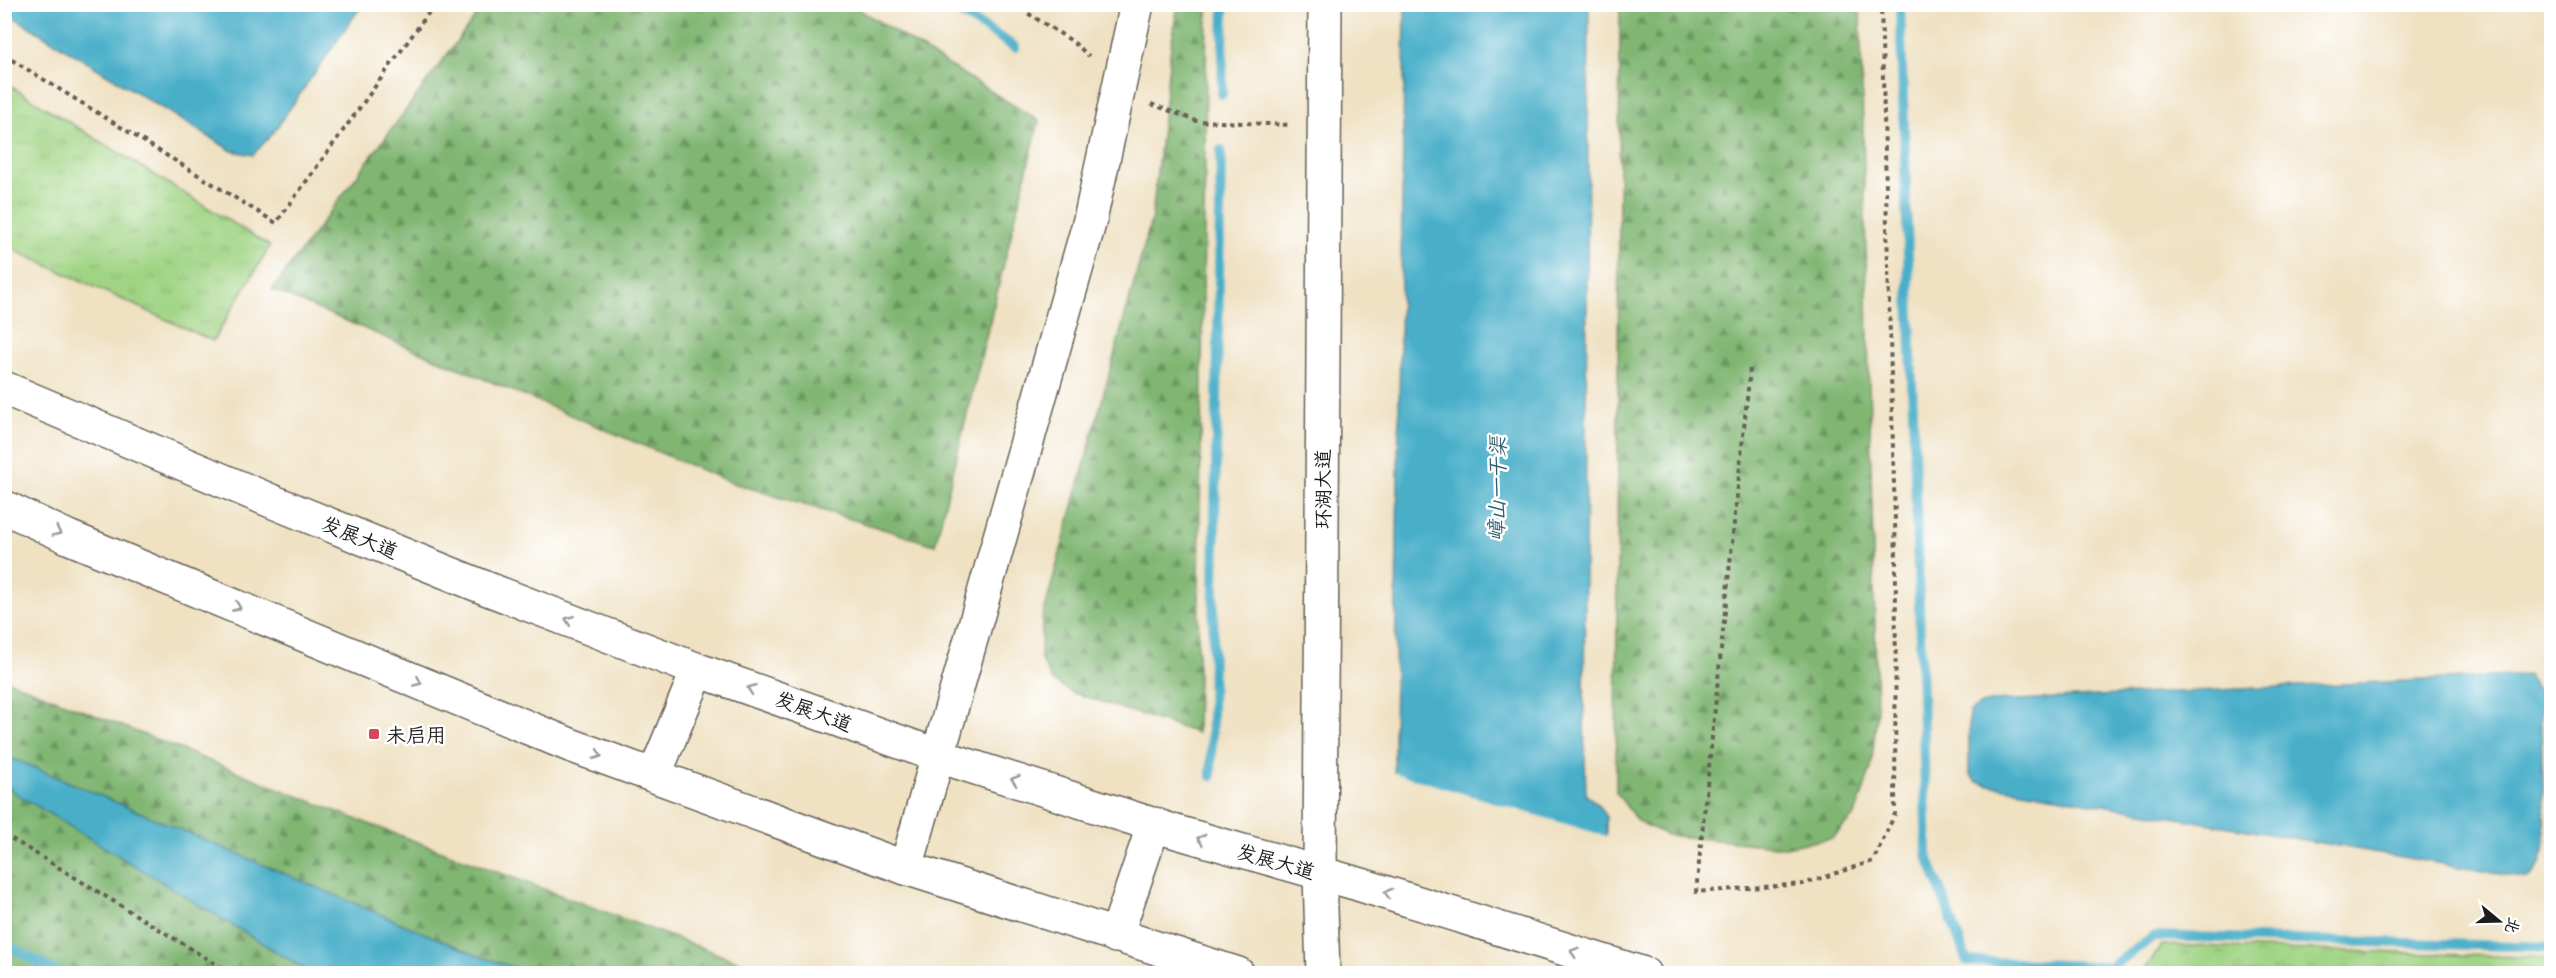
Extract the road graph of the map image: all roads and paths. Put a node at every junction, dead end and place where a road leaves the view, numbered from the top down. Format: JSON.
{"nodes":[{"id":1,"x":435,"y":4,"type":"edge"},
{"id":2,"x":1013,"y":4,"type":"edge"},
{"id":3,"x":1137,"y":4,"type":"edge"},
{"id":4,"x":1325,"y":4,"type":"edge"},
{"id":5,"x":1881,"y":4,"type":"edge"},
{"id":6,"x":4,"y":56,"type":"edge"},
{"id":7,"x":1120,"y":86,"type":"junction"},
{"id":8,"x":1324,"y":127,"type":"junction"},
{"id":9,"x":1750,"y":369,"type":"dead end"},
{"id":10,"x":4,"y":388,"type":"edge"},
{"id":11,"x":4,"y":507,"type":"edge"},
{"id":12,"x":698,"y":670,"type":"junction"},
{"id":13,"x":939,"y":756,"type":"junction"},
{"id":14,"x":654,"y":776,"type":"junction"},
{"id":15,"x":1154,"y":824,"type":"junction"},
{"id":16,"x":4,"y":834,"type":"edge"},
{"id":17,"x":906,"y":868,"type":"junction"},
{"id":18,"x":1320,"y":874,"type":"junction"},
{"id":19,"x":1116,"y":936,"type":"junction"},
{"id":20,"x":1637,"y":971,"type":"edge"},
{"id":21,"x":232,"y":974,"type":"edge"},
{"id":22,"x":1238,"y":974,"type":"edge"},
{"id":23,"x":1323,"y":974,"type":"edge"}],
"edges":[{"from":1,"to":6,"type":"path"},
{"from":2,"to":7,"type":"path"},
{"from":3,"to":7,"type":"main road"},
{"from":4,"to":8,"type":"main road","name":"环湖大道"},
{"from":5,"to":9,"type":"path"},
{"from":7,"to":8,"type":"path"},
{"from":7,"to":13,"type":"main road"},
{"from":8,"to":18,"type":"main road","name":"环湖大道"},
{"from":12,"to":10,"type":"main road","name":"发展大道","one_way":true},
{"from":11,"to":14,"type":"main road","one_way":true},
{"from":13,"to":12,"type":"main road","name":"发展大道","one_way":true},
{"from":12,"to":14,"type":"main road"},
{"from":15,"to":13,"type":"main road","name":"发展大道","one_way":true},
{"from":13,"to":17,"type":"main road"},
{"from":14,"to":17,"type":"main road"},
{"from":18,"to":15,"type":"main road","name":"发展大道","one_way":true},
{"from":15,"to":19,"type":"main road"},
{"from":16,"to":21,"type":"path"},
{"from":17,"to":19,"type":"main road"},
{"from":20,"to":18,"type":"main road","name":"发展大道","one_way":true},
{"from":18,"to":23,"type":"main road","name":"环湖大道"},
{"from":19,"to":22,"type":"main road"}]}
